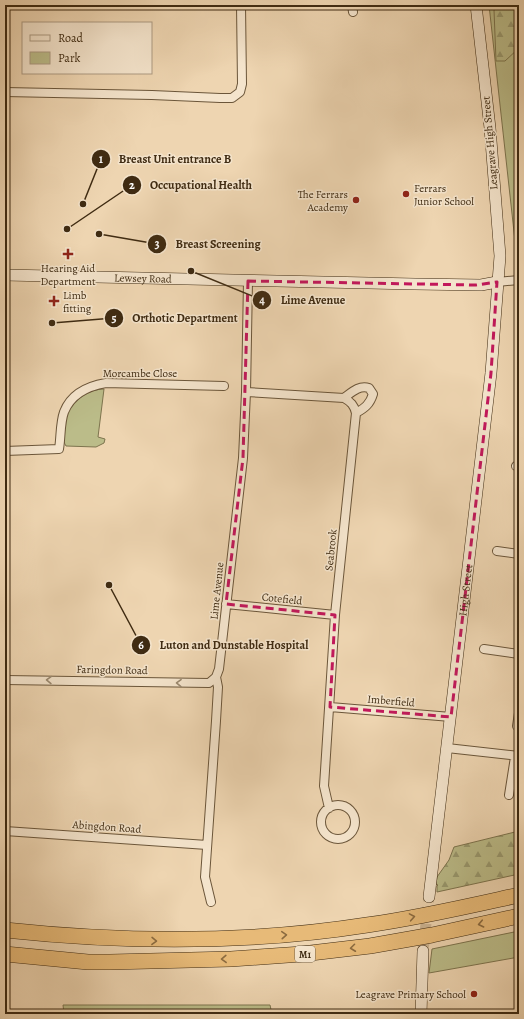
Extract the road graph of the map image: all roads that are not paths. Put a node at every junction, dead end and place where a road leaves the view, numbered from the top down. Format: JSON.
{"nodes":[{"id":1,"x":241,"y":5,"type":"edge"},
{"id":2,"x":476,"y":5,"type":"edge"},
{"id":3,"x":5,"y":92,"type":"edge"},
{"id":4,"x":5,"y":275,"type":"edge"},
{"id":5,"x":248,"y":280,"type":"junction"},
{"id":6,"x":519,"y":280,"type":"edge"},
{"id":7,"x":497,"y":282,"type":"junction"},
{"id":8,"x":224,"y":386,"type":"dead end"},
{"id":9,"x":246,"y":392,"type":"junction"},
{"id":10,"x":344,"y":398,"type":"junction"},
{"id":11,"x":356,"y":413,"type":"junction"},
{"id":12,"x":5,"y":451,"type":"edge"},
{"id":13,"x":497,"y":551,"type":"dead end"},
{"id":14,"x":519,"y":554,"type":"edge"},
{"id":15,"x":226,"y":604,"type":"junction"},
{"id":16,"x":335,"y":615,"type":"junction"},
{"id":17,"x":484,"y":649,"type":"dead end"},
{"id":18,"x":519,"y":654,"type":"edge"},
{"id":19,"x":216,"y":677,"type":"junction"},
{"id":20,"x":5,"y":680,"type":"edge"},
{"id":21,"x":330,"y":707,"type":"junction"},
{"id":22,"x":519,"y":713,"type":"edge"},
{"id":23,"x":451,"y":717,"type":"junction"},
{"id":24,"x":517,"y":726,"type":"dead end"},
{"id":25,"x":447,"y":748,"type":"junction"},
{"id":26,"x":517,"y":756,"type":"edge"},
{"id":27,"x":509,"y":795,"type":"dead end"},
{"id":28,"x":329,"y":808,"type":"junction"},
{"id":29,"x":5,"y":831,"type":"edge"},
{"id":30,"x":207,"y":845,"type":"junction"},
{"id":31,"x":519,"y":895,"type":"edge"},
{"id":32,"x":429,"y":898,"type":"tunnel mouth"},
{"id":33,"x":211,"y":902,"type":"dead end"},
{"id":34,"x":519,"y":916,"type":"edge"},
{"id":35,"x":5,"y":920,"type":"edge"},
{"id":36,"x":5,"y":930,"type":"edge"},
{"id":37,"x":115,"y":939,"type":"junction"},
{"id":38,"x":423,"y":951,"type":"tunnel mouth"},
{"id":39,"x":5,"y":954,"type":"edge"},
{"id":40,"x":88,"y":962,"type":"junction"},
{"id":41,"x":5,"y":964,"type":"edge"},
{"id":42,"x":421,"y":1014,"type":"edge"}],
"edges":[{"from":1,"to":3,"type":"street"},
{"from":2,"to":7,"type":"street","name":"Leagrave High Street"},
{"from":4,"to":5,"type":"street","name":"Lewsey Road"},
{"from":5,"to":7,"type":"street","name":"Lewsey Road"},
{"from":5,"to":9,"type":"street","name":"Lime Avenue"},
{"from":6,"to":7,"type":"street"},
{"from":7,"to":23,"type":"street","name":"High Street"},
{"from":8,"to":12,"type":"street","name":"Morcambe Close"},
{"from":9,"to":10,"type":"street"},
{"from":9,"to":15,"type":"street","name":"Lime Avenue"},
{"from":10,"to":11,"type":"street"},
{"from":10,"to":11,"type":"street"},
{"from":11,"to":16,"type":"street","name":"Seabrook"},
{"from":13,"to":14,"type":"street"},
{"from":15,"to":16,"type":"street","name":"Cotefield"},
{"from":15,"to":19,"type":"street","name":"Lime Avenue"},
{"from":16,"to":21,"type":"street","name":"Seabrook"},
{"from":17,"to":18,"type":"street"},
{"from":19,"to":20,"type":"street","name":"Faringdon Road","one_way":true},
{"from":19,"to":30,"type":"street","name":"Lime Avenue"},
{"from":21,"to":23,"type":"street","name":"Imberfield"},
{"from":21,"to":28,"type":"street","name":"Seabrook"},
{"from":22,"to":24,"type":"street"},
{"from":23,"to":25,"type":"street","name":"High Street"},
{"from":25,"to":26,"type":"street"},
{"from":25,"to":32,"type":"street","name":"High Street"},
{"from":26,"to":27,"type":"street"},
{"from":28,"to":28,"type":"street"},
{"from":29,"to":30,"type":"street","name":"Abingdon Road"},
{"from":30,"to":33,"type":"street","name":"Lime Avenue"},
{"from":37,"to":31,"type":"highway","number":"M1","one_way":true},
{"from":34,"to":40,"type":"highway","number":"M1","one_way":true},
{"from":35,"to":37,"type":"highway"},
{"from":36,"to":37,"type":"highway","number":"M1"},
{"from":38,"to":42,"type":"street"},
{"from":39,"to":40,"type":"highway","number":"M1"},
{"from":40,"to":41,"type":"highway"}]}
